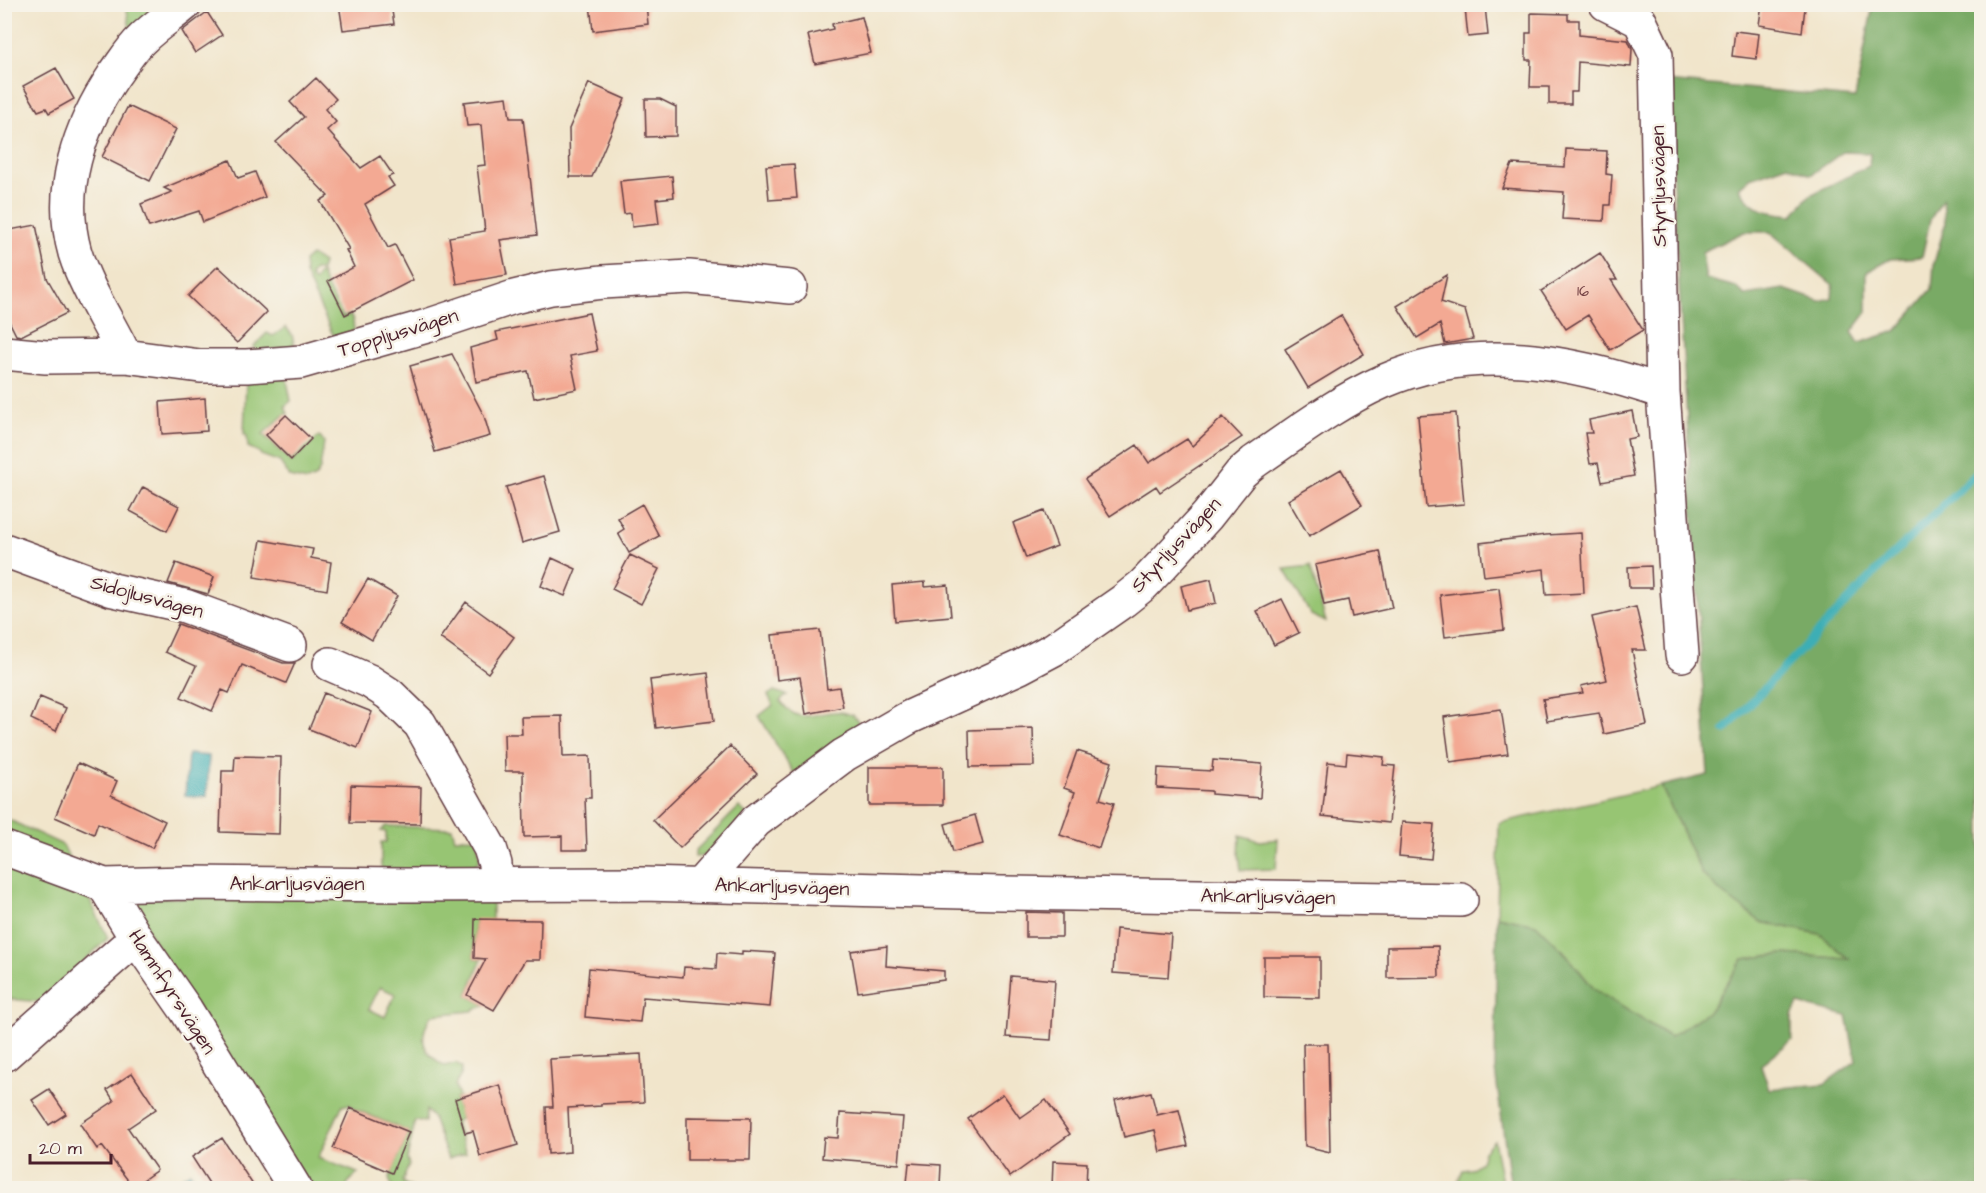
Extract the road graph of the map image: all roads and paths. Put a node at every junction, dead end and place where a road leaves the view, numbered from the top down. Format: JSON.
{"nodes":[{"id":1,"x":185,"y":4,"type":"edge"},
{"id":2,"x":1606,"y":4,"type":"edge"},
{"id":3,"x":790,"y":287,"type":"dead end"},
{"id":4,"x":4,"y":353,"type":"edge"},
{"id":5,"x":125,"y":356,"type":"junction"},
{"id":6,"x":1664,"y":392,"type":"junction"},
{"id":7,"x":4,"y":550,"type":"edge"},
{"id":8,"x":290,"y":645,"type":"dead end"},
{"id":9,"x":1682,"y":655,"type":"dead end"},
{"id":10,"x":330,"y":664,"type":"dead end"},
{"id":11,"x":4,"y":848,"type":"edge"},
{"id":12,"x":496,"y":883,"type":"junction"},
{"id":13,"x":701,"y":884,"type":"junction"},
{"id":14,"x":104,"y":885,"type":"junction"},
{"id":15,"x":1461,"y":900,"type":"dead end"},
{"id":16,"x":136,"y":938,"type":"junction"},
{"id":17,"x":4,"y":1055,"type":"edge"},
{"id":18,"x":295,"y":1188,"type":"edge"}],
"edges":[{"from":1,"to":5,"type":"street"},
{"from":2,"to":6,"type":"street","name":"Styrljusvägen"},
{"from":3,"to":5,"type":"street","name":"Toppljusvägen"},
{"from":4,"to":5,"type":"street","name":"Toppljusvägen"},
{"from":6,"to":9,"type":"street","name":"Styrljusvägen"},
{"from":6,"to":13,"type":"street","name":"Styrljusvägen"},
{"from":7,"to":8,"type":"street","name":"Sidojlusvägen"},
{"from":10,"to":12,"type":"street"},
{"from":11,"to":14,"type":"street"},
{"from":12,"to":13,"type":"street","name":"Ankarljusvägen"},
{"from":12,"to":14,"type":"street","name":"Ankarljusvägen"},
{"from":13,"to":15,"type":"street","name":"Ankarljusvägen"},
{"from":14,"to":16,"type":"street","name":"Hamnfyrsvägen"},
{"from":16,"to":17,"type":"street"},
{"from":16,"to":18,"type":"street","name":"Hamnfyrsvägen"}]}
